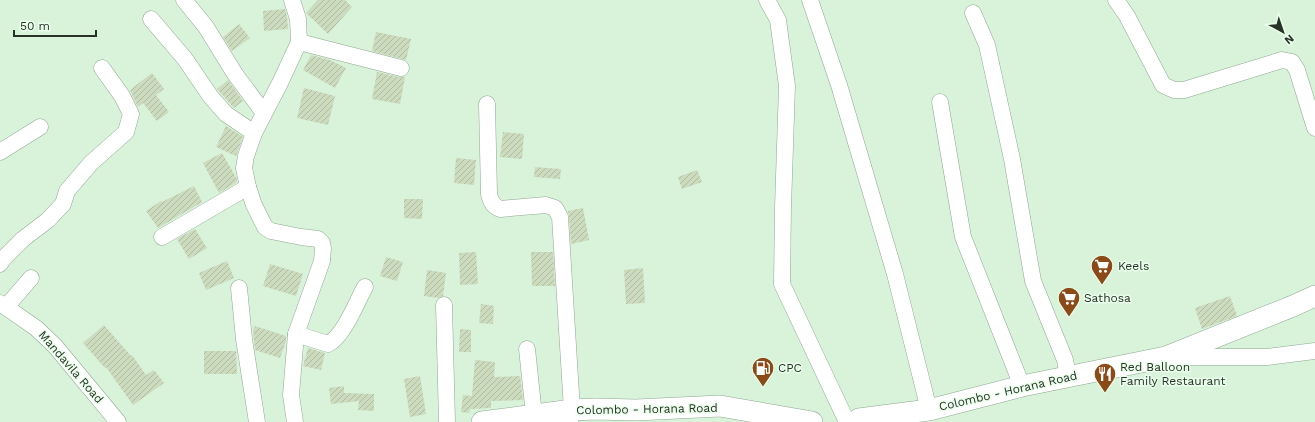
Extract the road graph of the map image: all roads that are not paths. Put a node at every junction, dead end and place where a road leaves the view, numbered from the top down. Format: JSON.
{"nodes":[{"id":1,"x":184,"y":0,"type":"edge"},
{"id":2,"x":292,"y":0,"type":"edge"},
{"id":3,"x":767,"y":0,"type":"edge"},
{"id":4,"x":810,"y":0,"type":"edge"},
{"id":5,"x":1116,"y":0,"type":"edge"},
{"id":6,"x":973,"y":13,"type":"dead end"},
{"id":7,"x":151,"y":19,"type":"dead end"},
{"id":8,"x":299,"y":42,"type":"junction"},
{"id":9,"x":102,"y":68,"type":"dead end"},
{"id":10,"x":401,"y":68,"type":"dead end"},
{"id":11,"x":940,"y":102,"type":"dead end"},
{"id":12,"x":487,"y":104,"type":"dead end"},
{"id":13,"x":264,"y":113,"type":"junction"},
{"id":14,"x":40,"y":127,"type":"dead end"},
{"id":15,"x":1315,"y":128,"type":"edge"},
{"id":16,"x":254,"y":133,"type":"junction"},
{"id":17,"x":0,"y":152,"type":"edge"},
{"id":18,"x":248,"y":187,"type":"junction"},
{"id":19,"x":162,"y":237,"type":"dead end"},
{"id":20,"x":0,"y":264,"type":"edge"},
{"id":21,"x":31,"y":278,"type":"dead end"},
{"id":22,"x":365,"y":287,"type":"dead end"},
{"id":23,"x":239,"y":288,"type":"dead end"},
{"id":24,"x":1315,"y":296,"type":"edge"},
{"id":25,"x":3,"y":305,"type":"edge"},
{"id":26,"x":444,"y":305,"type":"dead end"},
{"id":27,"x":296,"y":334,"type":"junction"},
{"id":28,"x":527,"y":349,"type":"dead end"},
{"id":29,"x":1315,"y":350,"type":"edge"},
{"id":30,"x":1166,"y":357,"type":"junction"},
{"id":31,"x":1068,"y":376,"type":"junction"},
{"id":32,"x":1022,"y":386,"type":"junction"},
{"id":33,"x":929,"y":410,"type":"junction"},
{"id":34,"x":534,"y":415,"type":"junction"},
{"id":35,"x":594,"y":415,"type":"edge"},
{"id":36,"x":571,"y":416,"type":"edge"},
{"id":37,"x":868,"y":421,"type":"edge"},
{"id":38,"x":118,"y":422,"type":"edge"},
{"id":39,"x":257,"y":422,"type":"edge"},
{"id":40,"x":295,"y":422,"type":"edge"},
{"id":41,"x":448,"y":422,"type":"edge"},
{"id":42,"x":482,"y":422,"type":"edge"},
{"id":43,"x":812,"y":422,"type":"edge"},
{"id":44,"x":847,"y":422,"type":"edge"}],
"edges":[{"from":1,"to":13,"type":"street"},
{"from":2,"to":8,"type":"street"},
{"from":3,"to":44,"type":"street"},
{"from":4,"to":33,"type":"street"},
{"from":5,"to":15,"type":"street"},
{"from":6,"to":31,"type":"street"},
{"from":7,"to":16,"type":"street"},
{"from":8,"to":10,"type":"street"},
{"from":8,"to":13,"type":"street"},
{"from":9,"to":20,"type":"street"},
{"from":11,"to":32,"type":"street"},
{"from":12,"to":36,"type":"street"},
{"from":13,"to":16,"type":"street"},
{"from":14,"to":17,"type":"street"},
{"from":16,"to":18,"type":"street"},
{"from":18,"to":19,"type":"street"},
{"from":18,"to":27,"type":"street"},
{"from":21,"to":25,"type":"street"},
{"from":22,"to":27,"type":"street"},
{"from":23,"to":39,"type":"street"},
{"from":24,"to":30,"type":"main road","name":"Colombo - Horana Road"},
{"from":25,"to":38,"type":"street","name":"Mandavila Road"},
{"from":26,"to":41,"type":"street"},
{"from":27,"to":40,"type":"street"},
{"from":28,"to":34,"type":"street"},
{"from":29,"to":30,"type":"street"},
{"from":30,"to":31,"type":"main road","name":"Colombo - Horana Road"},
{"from":31,"to":32,"type":"main road","name":"Colombo - Horana Road"},
{"from":32,"to":33,"type":"main road","name":"Colombo - Horana Road"},
{"from":33,"to":37,"type":"main road","name":"Colombo - Horana Road"},
{"from":34,"to":36,"type":"main road","name":"Colombo - Horana Road"},
{"from":34,"to":42,"type":"main road","name":"Colombo - Horana Road"},
{"from":35,"to":36,"type":"main road","name":"Colombo - Horana Road"},
{"from":35,"to":43,"type":"main road","name":"Colombo - Horana Road"}]}
